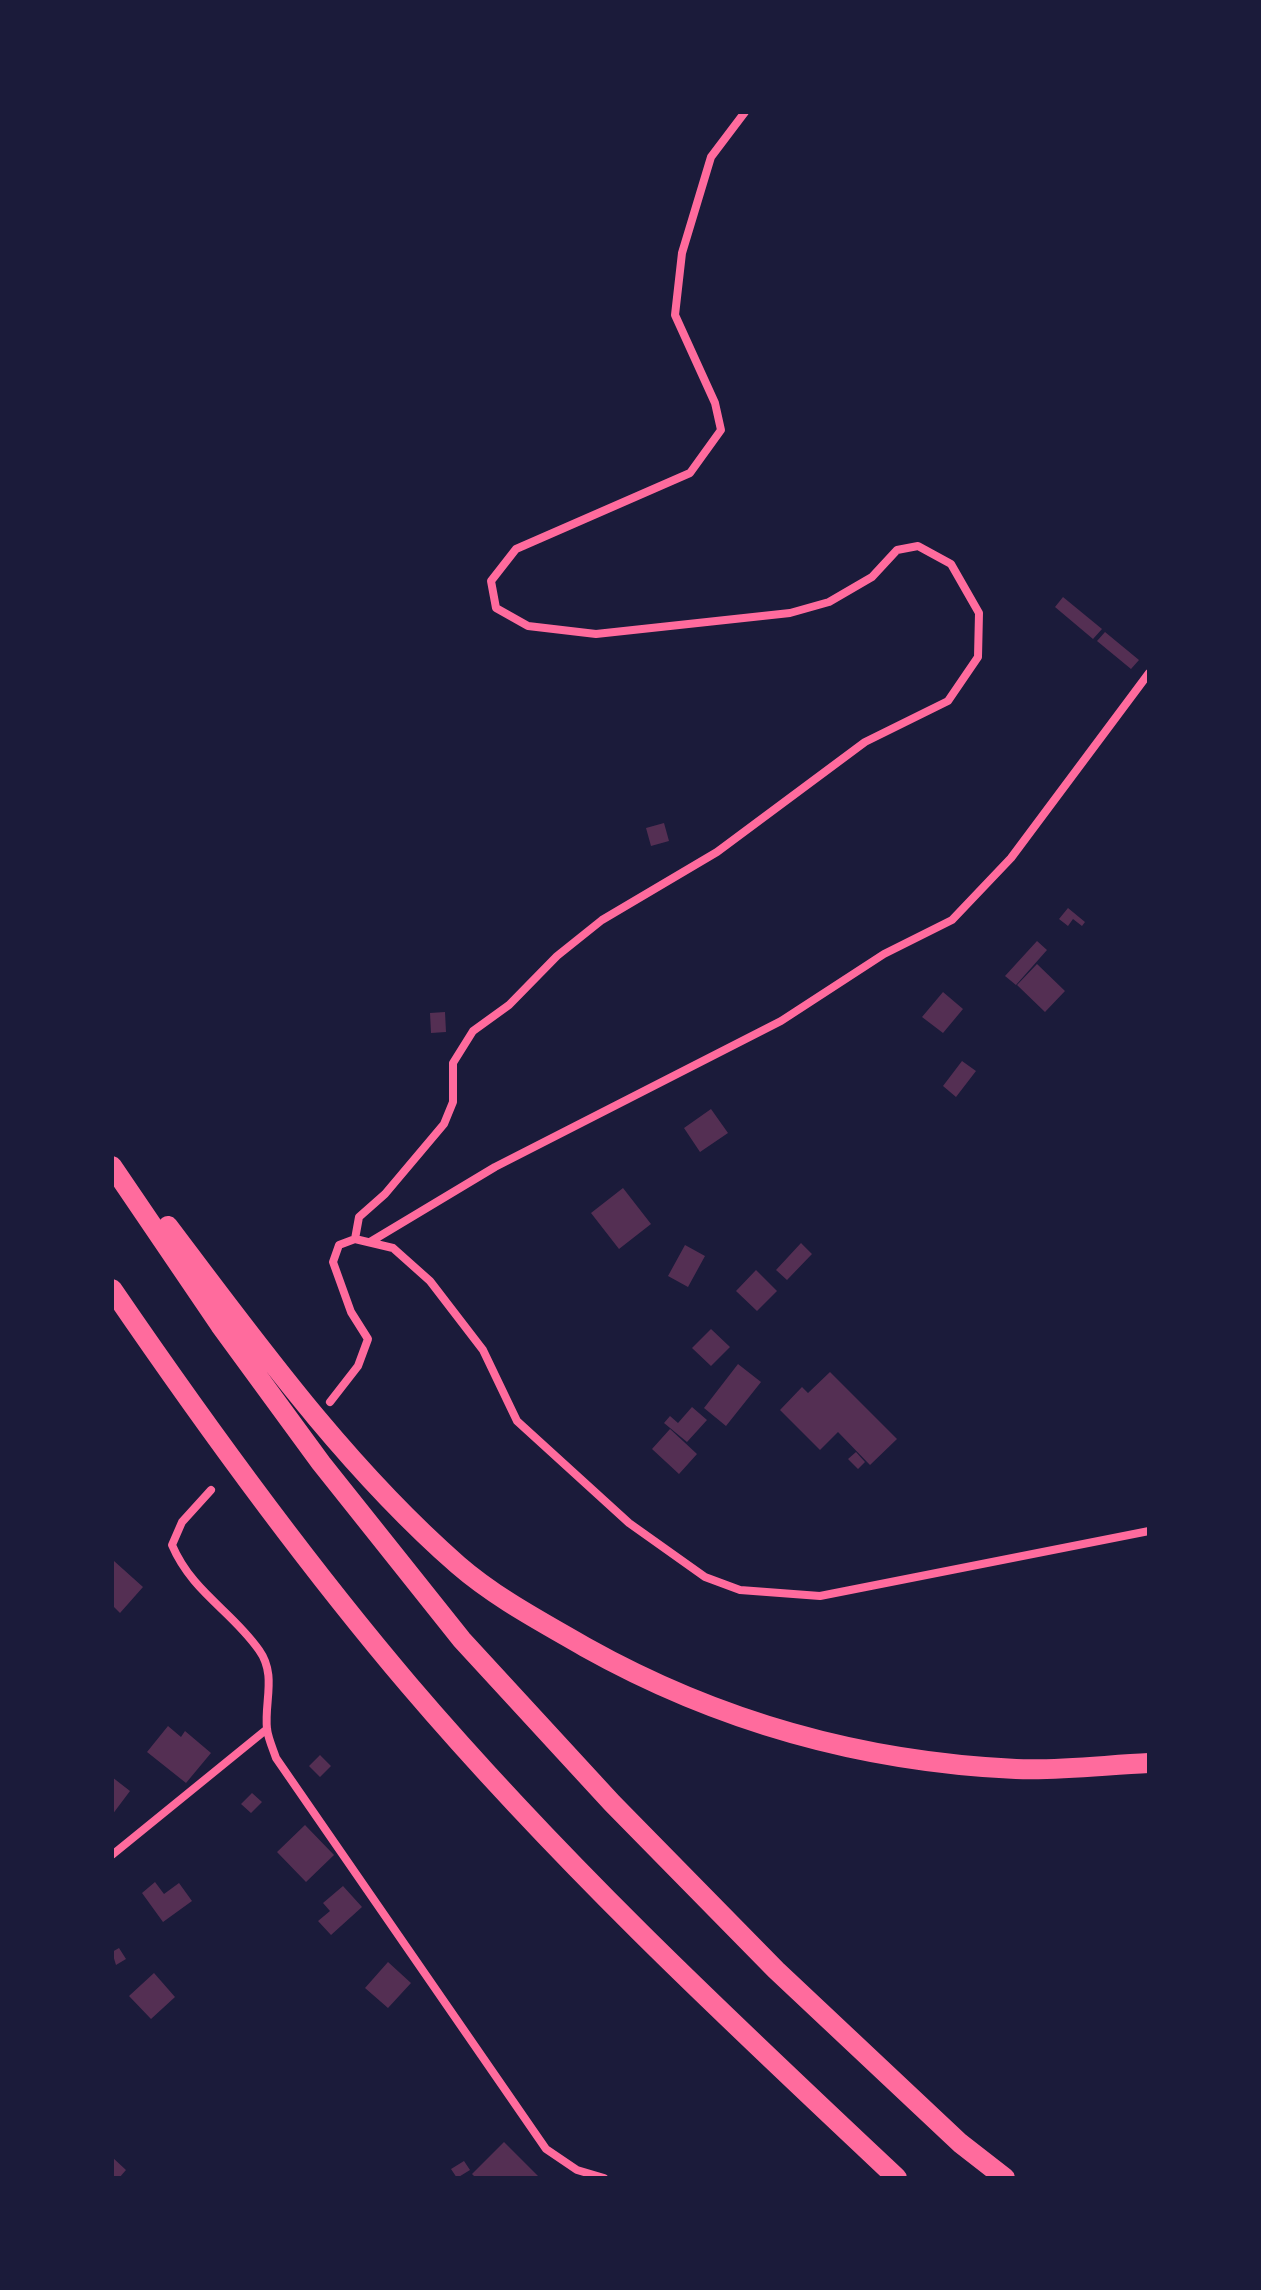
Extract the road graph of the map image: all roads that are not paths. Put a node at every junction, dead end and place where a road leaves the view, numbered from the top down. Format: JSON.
{"nodes":[{"id":1,"x":745,"y":112,"type":"edge"},
{"id":2,"x":1149,"y":673,"type":"edge"},
{"id":3,"x":112,"y":1150,"type":"edge"},
{"id":4,"x":112,"y":1166,"type":"edge"},
{"id":5,"x":355,"y":1239,"type":"junction"},
{"id":6,"x":370,"y":1242,"type":"junction"},
{"id":7,"x":112,"y":1289,"type":"edge"},
{"id":8,"x":330,"y":1402,"type":"dead end"},
{"id":9,"x":211,"y":1490,"type":"dead end"},
{"id":10,"x":1149,"y":1531,"type":"edge"},
{"id":11,"x":267,"y":1729,"type":"junction"},
{"id":12,"x":1149,"y":1763,"type":"edge"},
{"id":13,"x":112,"y":1855,"type":"edge"},
{"id":14,"x":577,"y":2170,"type":"junction"},
{"id":15,"x":569,"y":2178,"type":"edge"},
{"id":16,"x":604,"y":2178,"type":"edge"},
{"id":17,"x":897,"y":2178,"type":"edge"},
{"id":18,"x":1005,"y":2178,"type":"edge"}],
"edges":[{"from":1,"to":5,"type":"street"},
{"from":2,"to":6,"type":"street"},
{"from":3,"to":12,"type":"highway"},
{"from":4,"to":18,"type":"highway"},
{"from":5,"to":6,"type":"street"},
{"from":5,"to":8,"type":"street"},
{"from":6,"to":10,"type":"street"},
{"from":7,"to":17,"type":"highway"},
{"from":9,"to":11,"type":"street"},
{"from":11,"to":13,"type":"street"},
{"from":11,"to":14,"type":"street"},
{"from":14,"to":15,"type":"street"},
{"from":14,"to":16,"type":"street"}]}
